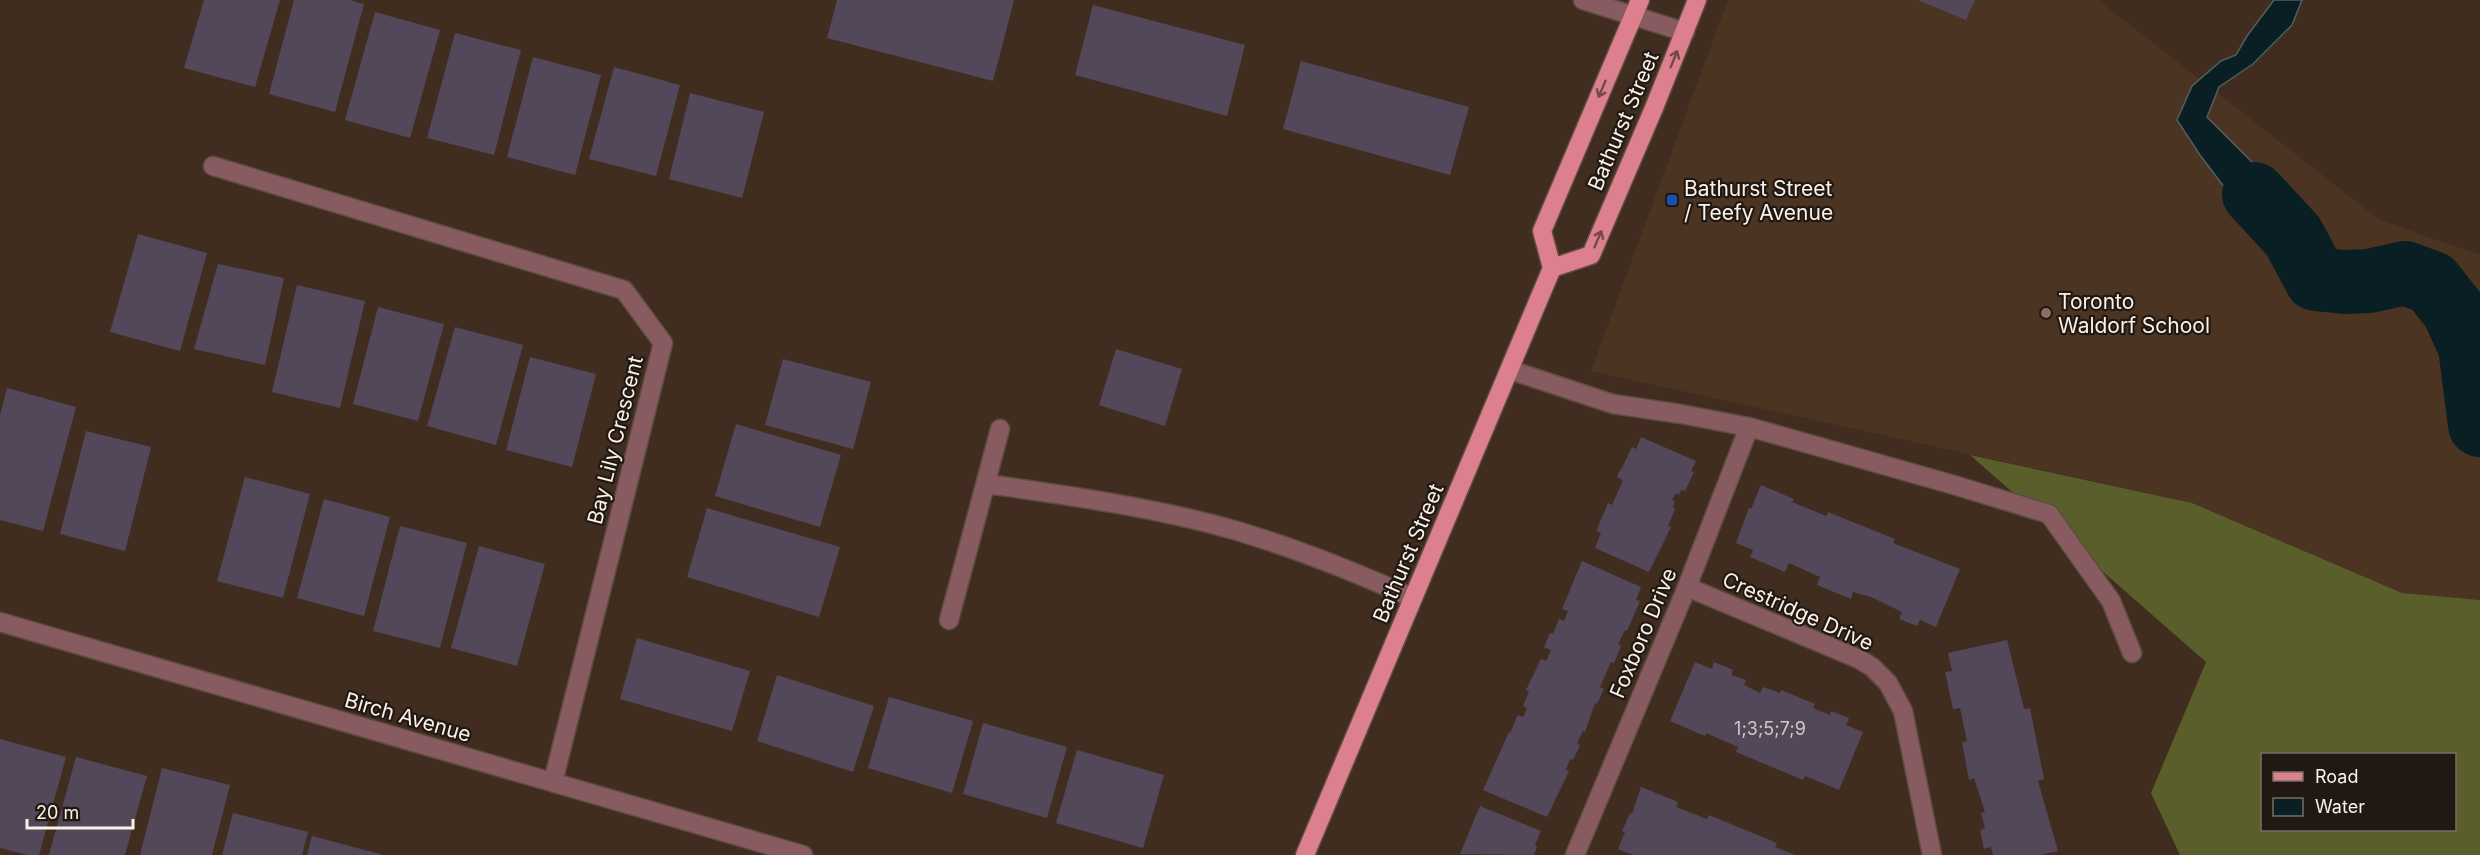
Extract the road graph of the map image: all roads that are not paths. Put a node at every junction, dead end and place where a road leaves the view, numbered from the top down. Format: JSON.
{"nodes":[{"id":1,"x":1583,"y":0,"type":"edge"},
{"id":2,"x":1697,"y":0,"type":"edge"},
{"id":3,"x":1637,"y":8,"type":"edge"},
{"id":4,"x":1685,"y":32,"type":"junction"},
{"id":5,"x":213,"y":166,"type":"dead end"},
{"id":6,"x":1552,"y":268,"type":"junction"},
{"id":7,"x":1510,"y":370,"type":"junction"},
{"id":8,"x":1749,"y":428,"type":"junction"},
{"id":9,"x":1000,"y":429,"type":"dead end"},
{"id":10,"x":987,"y":484,"type":"junction"},
{"id":11,"x":1687,"y":587,"type":"junction"},
{"id":12,"x":1413,"y":598,"type":"junction"},
{"id":13,"x":949,"y":620,"type":"dead end"},
{"id":14,"x":0,"y":621,"type":"edge"},
{"id":15,"x":2132,"y":653,"type":"dead end"},
{"id":16,"x":553,"y":782,"type":"junction"},
{"id":17,"x":803,"y":855,"type":"edge"},
{"id":18,"x":1305,"y":855,"type":"edge"},
{"id":19,"x":1575,"y":855,"type":"edge"},
{"id":20,"x":1932,"y":855,"type":"edge"}],
"edges":[{"from":1,"to":3,"type":"street"},
{"from":2,"to":4,"type":"main road","name":"Bathurst Street"},
{"from":3,"to":4,"type":"street"},
{"from":3,"to":6,"type":"main road","name":"Bathurst Street","one_way":true},
{"from":6,"to":4,"type":"main road","name":"Bathurst Street","one_way":true},
{"from":5,"to":16,"type":"street","name":"Bay Lily Crescent"},
{"from":6,"to":7,"type":"main road","name":"Bathurst Street"},
{"from":7,"to":8,"type":"street"},
{"from":7,"to":12,"type":"main road","name":"Bathurst Street"},
{"from":8,"to":11,"type":"street","name":"Foxboro Drive"},
{"from":8,"to":15,"type":"street"},
{"from":9,"to":10,"type":"street"},
{"from":10,"to":12,"type":"street"},
{"from":10,"to":13,"type":"street"},
{"from":11,"to":19,"type":"street","name":"Foxboro Drive"},
{"from":11,"to":20,"type":"street","name":"Crestridge Drive"},
{"from":12,"to":18,"type":"main road","name":"Bathurst Street"},
{"from":14,"to":16,"type":"street","name":"Birch Avenue"},
{"from":16,"to":17,"type":"street","name":"Birch Avenue"}]}
